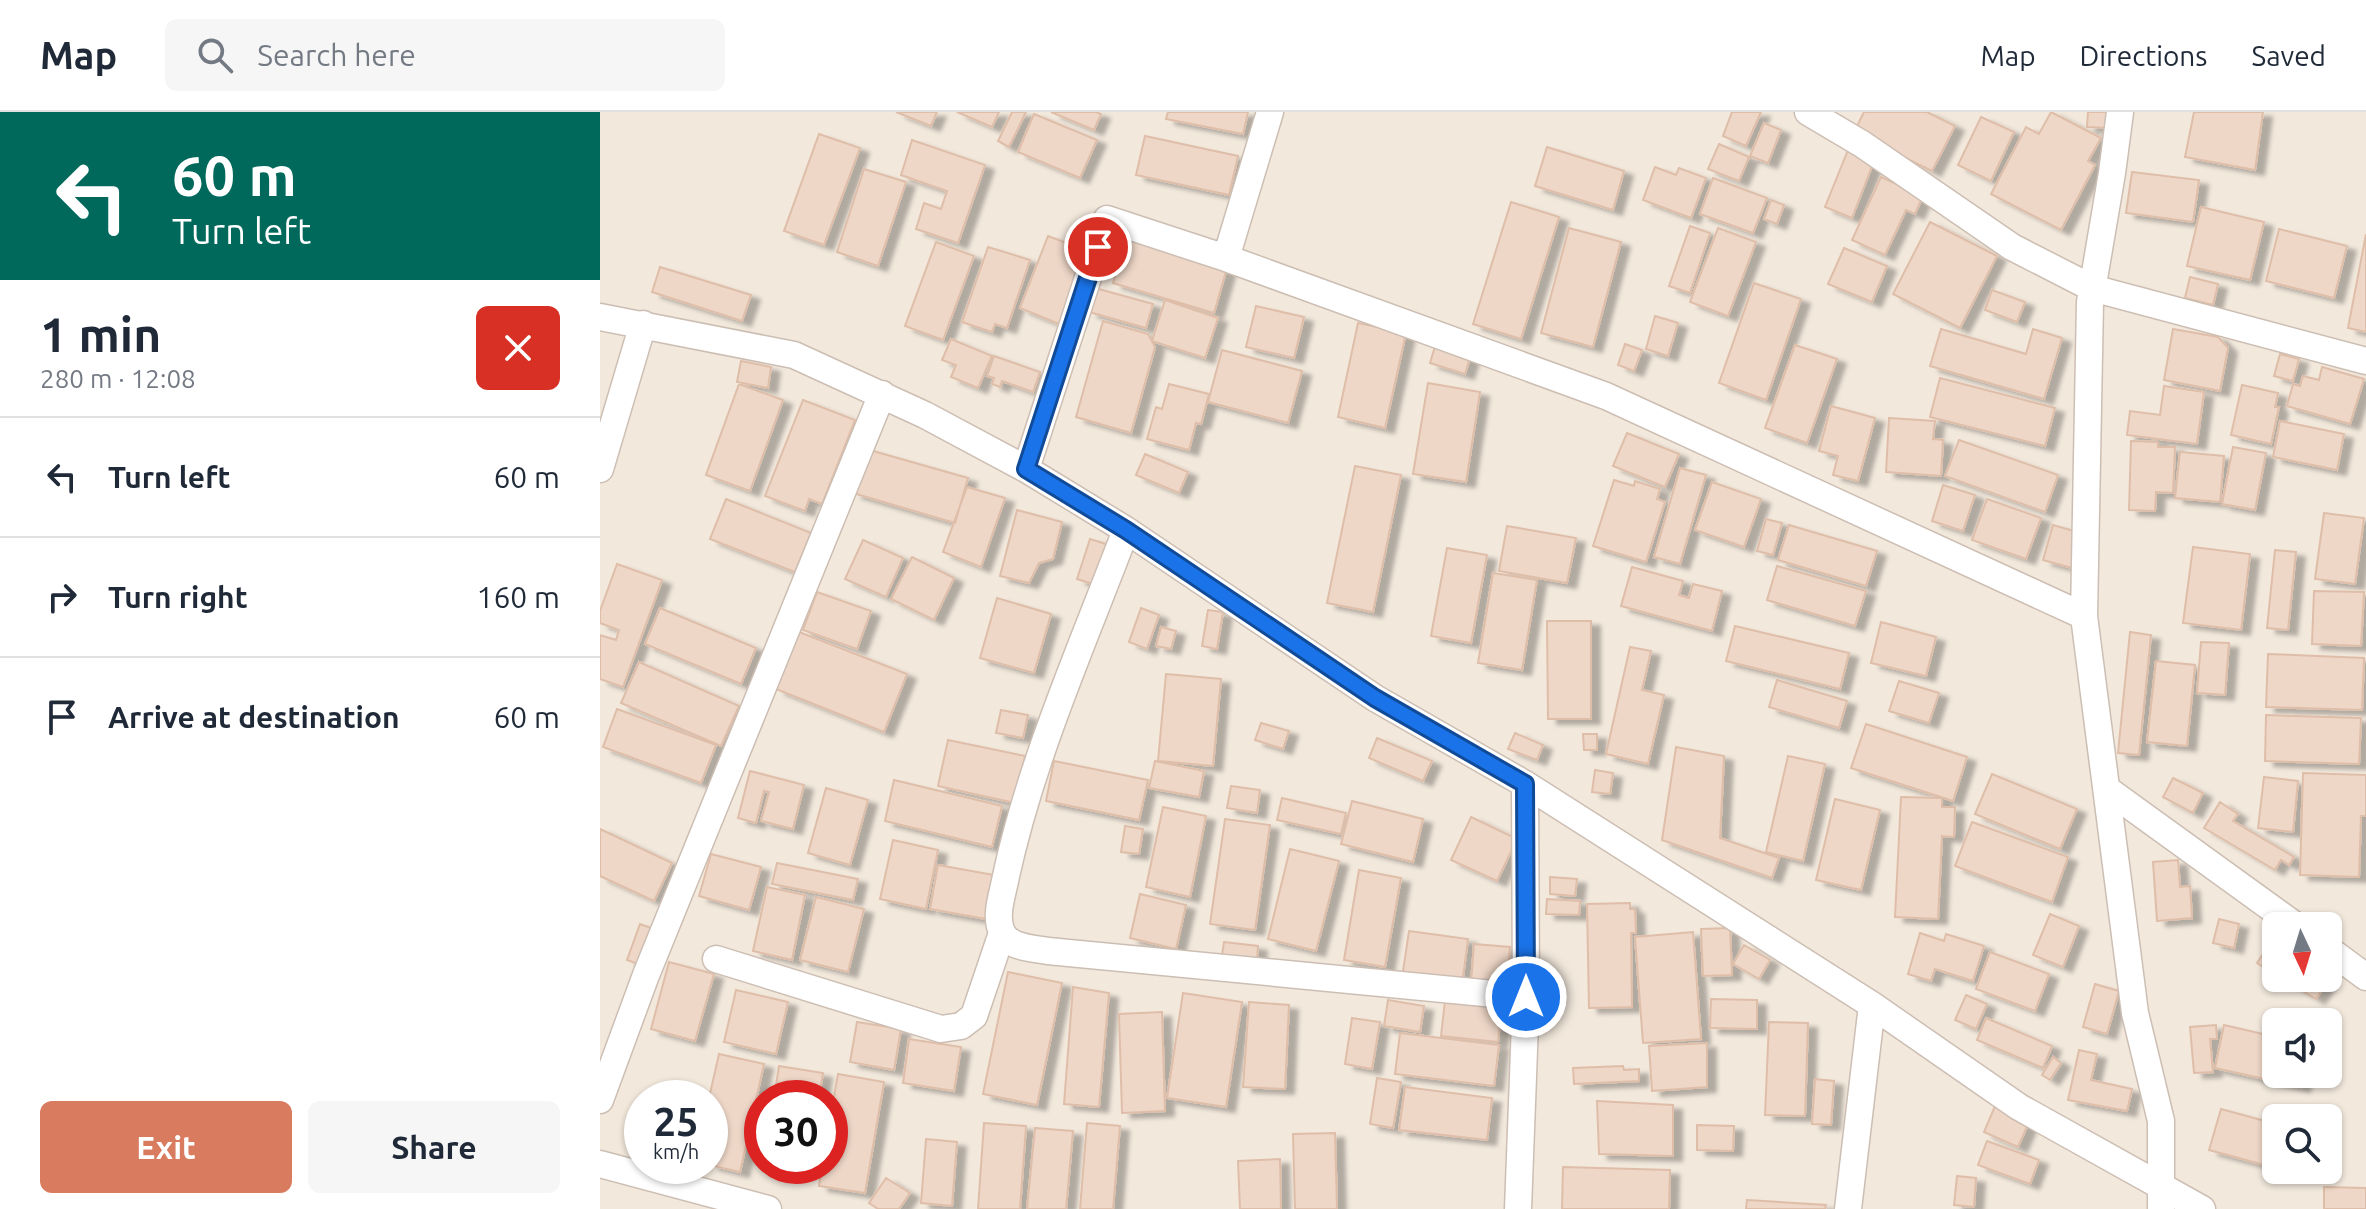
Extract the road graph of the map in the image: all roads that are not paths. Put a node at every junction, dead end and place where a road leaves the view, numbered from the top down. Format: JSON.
{"nodes":[{"id":1,"x":1270,"y":112,"type":"edge"},
{"id":2,"x":1808,"y":112,"type":"edge"},
{"id":3,"x":2120,"y":112,"type":"edge"},
{"id":4,"x":1226,"y":258,"type":"junction"},
{"id":5,"x":2092,"y":288,"type":"junction"},
{"id":6,"x":600,"y":317,"type":"edge"},
{"id":7,"x":643,"y":324,"type":"junction"},
{"id":8,"x":2366,"y":361,"type":"edge"},
{"id":9,"x":882,"y":394,"type":"junction"},
{"id":10,"x":600,"y":469,"type":"edge"},
{"id":11,"x":1026,"y":469,"type":"junction"},
{"id":12,"x":1126,"y":530,"type":"junction"},
{"id":13,"x":2084,"y":616,"type":"junction"},
{"id":14,"x":1525,"y":784,"type":"junction"},
{"id":15,"x":2108,"y":790,"type":"junction"},
{"id":16,"x":2277,"y":912,"type":"edge"},
{"id":17,"x":1002,"y":933,"type":"junction"},
{"id":18,"x":716,"y":959,"type":"dead end"},
{"id":19,"x":2342,"y":959,"type":"edge"},
{"id":20,"x":2366,"y":977,"type":"edge"},
{"id":21,"x":1526,"y":997,"type":"junction"},
{"id":22,"x":1872,"y":1005,"type":"junction"},
{"id":23,"x":600,"y":1100,"type":"edge"},
{"id":24,"x":600,"y":1164,"type":"edge"},
{"id":25,"x":2162,"y":1198,"type":"edge"},
{"id":26,"x":768,"y":1209,"type":"edge"},
{"id":27,"x":1518,"y":1209,"type":"edge"},
{"id":28,"x":1848,"y":1209,"type":"edge"},
{"id":29,"x":2202,"y":1209,"type":"edge"}],
"edges":[{"from":1,"to":4,"type":"street"},
{"from":2,"to":5,"type":"street"},
{"from":3,"to":5,"type":"street"},
{"from":4,"to":11,"type":"street"},
{"from":4,"to":13,"type":"street"},
{"from":5,"to":8,"type":"street"},
{"from":5,"to":13,"type":"street"},
{"from":6,"to":7,"type":"street"},
{"from":7,"to":9,"type":"street"},
{"from":7,"to":10,"type":"street"},
{"from":9,"to":11,"type":"street"},
{"from":9,"to":23,"type":"street"},
{"from":11,"to":12,"type":"street"},
{"from":12,"to":14,"type":"street"},
{"from":12,"to":17,"type":"street"},
{"from":13,"to":15,"type":"street"},
{"from":14,"to":21,"type":"street"},
{"from":14,"to":22,"type":"street"},
{"from":15,"to":16,"type":"street"},
{"from":15,"to":25,"type":"street"},
{"from":17,"to":18,"type":"street"},
{"from":17,"to":21,"type":"street"},
{"from":19,"to":20,"type":"street"},
{"from":21,"to":27,"type":"street"},
{"from":22,"to":25,"type":"street"},
{"from":22,"to":28,"type":"street"},
{"from":24,"to":26,"type":"street"},
{"from":25,"to":29,"type":"street"}]}
